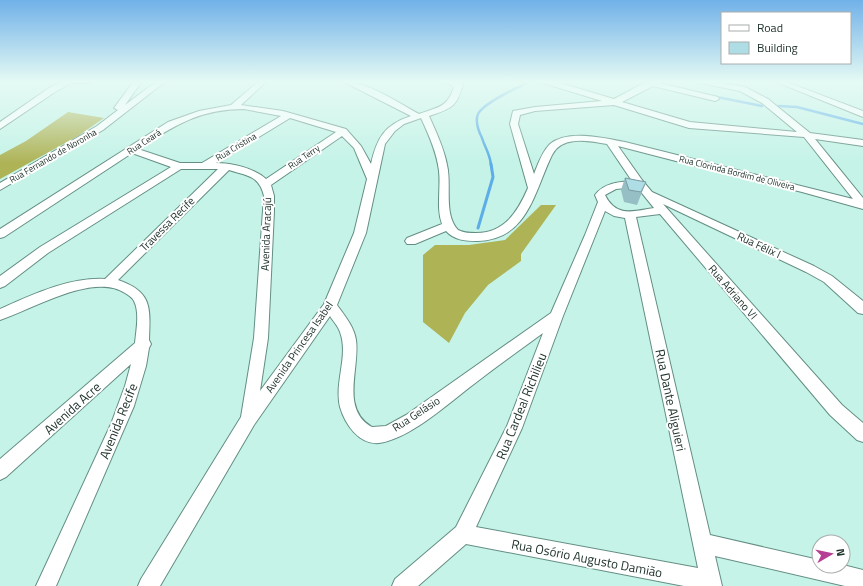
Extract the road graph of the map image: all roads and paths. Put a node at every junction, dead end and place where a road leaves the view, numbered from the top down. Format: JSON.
{"nodes":[{"id":1,"x":25,"y":108,"type":"edge"},
{"id":2,"x":117,"y":108,"type":"edge"},
{"id":3,"x":126,"y":108,"type":"edge"},
{"id":4,"x":225,"y":108,"type":"edge"},
{"id":5,"x":256,"y":108,"type":"edge"},
{"id":6,"x":407,"y":108,"type":"edge"},
{"id":7,"x":440,"y":108,"type":"edge"},
{"id":8,"x":542,"y":108,"type":"edge"},
{"id":9,"x":635,"y":108,"type":"edge"},
{"id":10,"x":773,"y":108,"type":"edge"},
{"id":11,"x":848,"y":108,"type":"edge"},
{"id":12,"x":863,"y":114,"type":"edge"},
{"id":13,"x":421,"y":115,"type":"junction"},
{"id":14,"x":287,"y":116,"type":"junction"},
{"id":15,"x":0,"y":126,"type":"edge"},
{"id":16,"x":100,"y":128,"type":"junction"},
{"id":17,"x":343,"y":131,"type":"junction"},
{"id":18,"x":807,"y":135,"type":"junction"},
{"id":19,"x":611,"y":142,"type":"junction"},
{"id":20,"x":863,"y":143,"type":"edge"},
{"id":21,"x":131,"y":150,"type":"junction"},
{"id":22,"x":206,"y":165,"type":"junction"},
{"id":23,"x":179,"y":166,"type":"junction"},
{"id":24,"x":227,"y":166,"type":"junction"},
{"id":25,"x":372,"y":179,"type":"junction"},
{"id":26,"x":266,"y":184,"type":"junction"},
{"id":27,"x":0,"y":187,"type":"edge"},
{"id":28,"x":533,"y":187,"type":"junction"},
{"id":29,"x":644,"y":188,"type":"junction"},
{"id":30,"x":603,"y":202,"type":"junction"},
{"id":31,"x":861,"y":204,"type":"edge"},
{"id":32,"x":662,"y":210,"type":"junction"},
{"id":33,"x":630,"y":214,"type":"junction"},
{"id":34,"x":449,"y":226,"type":"junction"},
{"id":35,"x":0,"y":234,"type":"edge"},
{"id":36,"x":411,"y":242,"type":"dead end"},
{"id":37,"x":0,"y":283,"type":"edge"},
{"id":38,"x":108,"y":283,"type":"junction"},
{"id":39,"x":330,"y":306,"type":"junction"},
{"id":40,"x":863,"y":309,"type":"edge"},
{"id":41,"x":0,"y":315,"type":"edge"},
{"id":42,"x":556,"y":316,"type":"junction"},
{"id":43,"x":144,"y":344,"type":"junction"},
{"id":44,"x":248,"y":420,"type":"junction"},
{"id":45,"x":863,"y":434,"type":"edge"},
{"id":46,"x":0,"y":471,"type":"edge"},
{"id":47,"x":463,"y":534,"type":"junction"},
{"id":48,"x":702,"y":543,"type":"junction"},
{"id":49,"x":863,"y":580,"type":"edge"},
{"id":50,"x":711,"y":584,"type":"edge"},
{"id":51,"x":46,"y":586,"type":"edge"},
{"id":52,"x":148,"y":586,"type":"edge"},
{"id":53,"x":402,"y":586,"type":"edge"}],
"edges":[{"from":1,"to":15,"type":"street"},
{"from":2,"to":16,"type":"street"},
{"from":3,"to":16,"type":"street","name":"Rua Fernando de Noronha"},
{"from":4,"to":21,"type":"street","name":"Rua Ceará"},
{"from":5,"to":14,"type":"street","name":"Rua Ceará"},
{"from":6,"to":13,"type":"street"},
{"from":7,"to":13,"type":"street","name":"Avenida Princesa Isabel"},
{"from":8,"to":28,"type":"street"},
{"from":9,"to":18,"type":"street"},
{"from":10,"to":18,"type":"street"},
{"from":11,"to":12,"type":"street"},
{"from":13,"to":25,"type":"street","name":"Avenida Princesa Isabel"},
{"from":13,"to":34,"type":"street"},
{"from":14,"to":17,"type":"street","name":"Rua Ceará"},
{"from":14,"to":22,"type":"street","name":"Rua Cristina"},
{"from":16,"to":27,"type":"street","name":"Rua Fernando de Noronha"},
{"from":17,"to":25,"type":"street"},
{"from":17,"to":26,"type":"street","name":"Rua Terry"},
{"from":18,"to":20,"type":"street"},
{"from":18,"to":31,"type":"street"},
{"from":19,"to":28,"type":"street","name":"Rua Clorinda Bordim de Oliveira"},
{"from":19,"to":29,"type":"street","name":"Rua Adriano VI"},
{"from":19,"to":31,"type":"street","name":"Rua Clorinda Bordim de Oliveira"},
{"from":21,"to":23,"type":"street"},
{"from":21,"to":35,"type":"street","name":"Rua Ceará"},
{"from":22,"to":23,"type":"street","name":"Avenida Aracajú"},
{"from":22,"to":24,"type":"street","name":"Avenida Aracajú"},
{"from":23,"to":37,"type":"street","name":"Avenida Aracajú"},
{"from":24,"to":26,"type":"street","name":"Avenida Aracajú"},
{"from":24,"to":38,"type":"street","name":"Travessa Recife"},
{"from":25,"to":39,"type":"street","name":"Avenida Princesa Isabel"},
{"from":26,"to":44,"type":"street","name":"Avenida Aracajú"},
{"from":28,"to":34,"type":"street","name":"Rua Clorinda Bordim de Oliveira"},
{"from":29,"to":30,"type":"street","name":"Rua Cardeal Richilieu"},
{"from":29,"to":32,"type":"street","name":"Rua Adriano VI"},
{"from":29,"to":40,"type":"street","name":"Rua Félix I"},
{"from":30,"to":33,"type":"street"},
{"from":30,"to":42,"type":"street","name":"Rua Cardeal Richilieu"},
{"from":32,"to":33,"type":"street"},
{"from":32,"to":45,"type":"street","name":"Rua Adriano VI"},
{"from":33,"to":48,"type":"street","name":"Rua Dante Aliguieri"},
{"from":34,"to":36,"type":"street"},
{"from":38,"to":41,"type":"street","name":"Avenida Recife"},
{"from":38,"to":43,"type":"street","name":"Avenida Recife"},
{"from":39,"to":42,"type":"street","name":"Rua Gelásio"},
{"from":39,"to":44,"type":"street","name":"Avenida Princesa Isabel"},
{"from":42,"to":47,"type":"street","name":"Rua Cardeal Richilieu"},
{"from":43,"to":46,"type":"street","name":"Avenida Acre"},
{"from":43,"to":51,"type":"street","name":"Avenida Recife"},
{"from":44,"to":52,"type":"street","name":"Avenida Princesa Isabel"},
{"from":47,"to":50,"type":"street","name":"Rua Osório Augusto Damião"},
{"from":47,"to":53,"type":"street","name":"Rua Cardeal Richilieu"},
{"from":48,"to":49,"type":"street"},
{"from":48,"to":50,"type":"street","name":"Rua Dante Aliguieri"}]}
